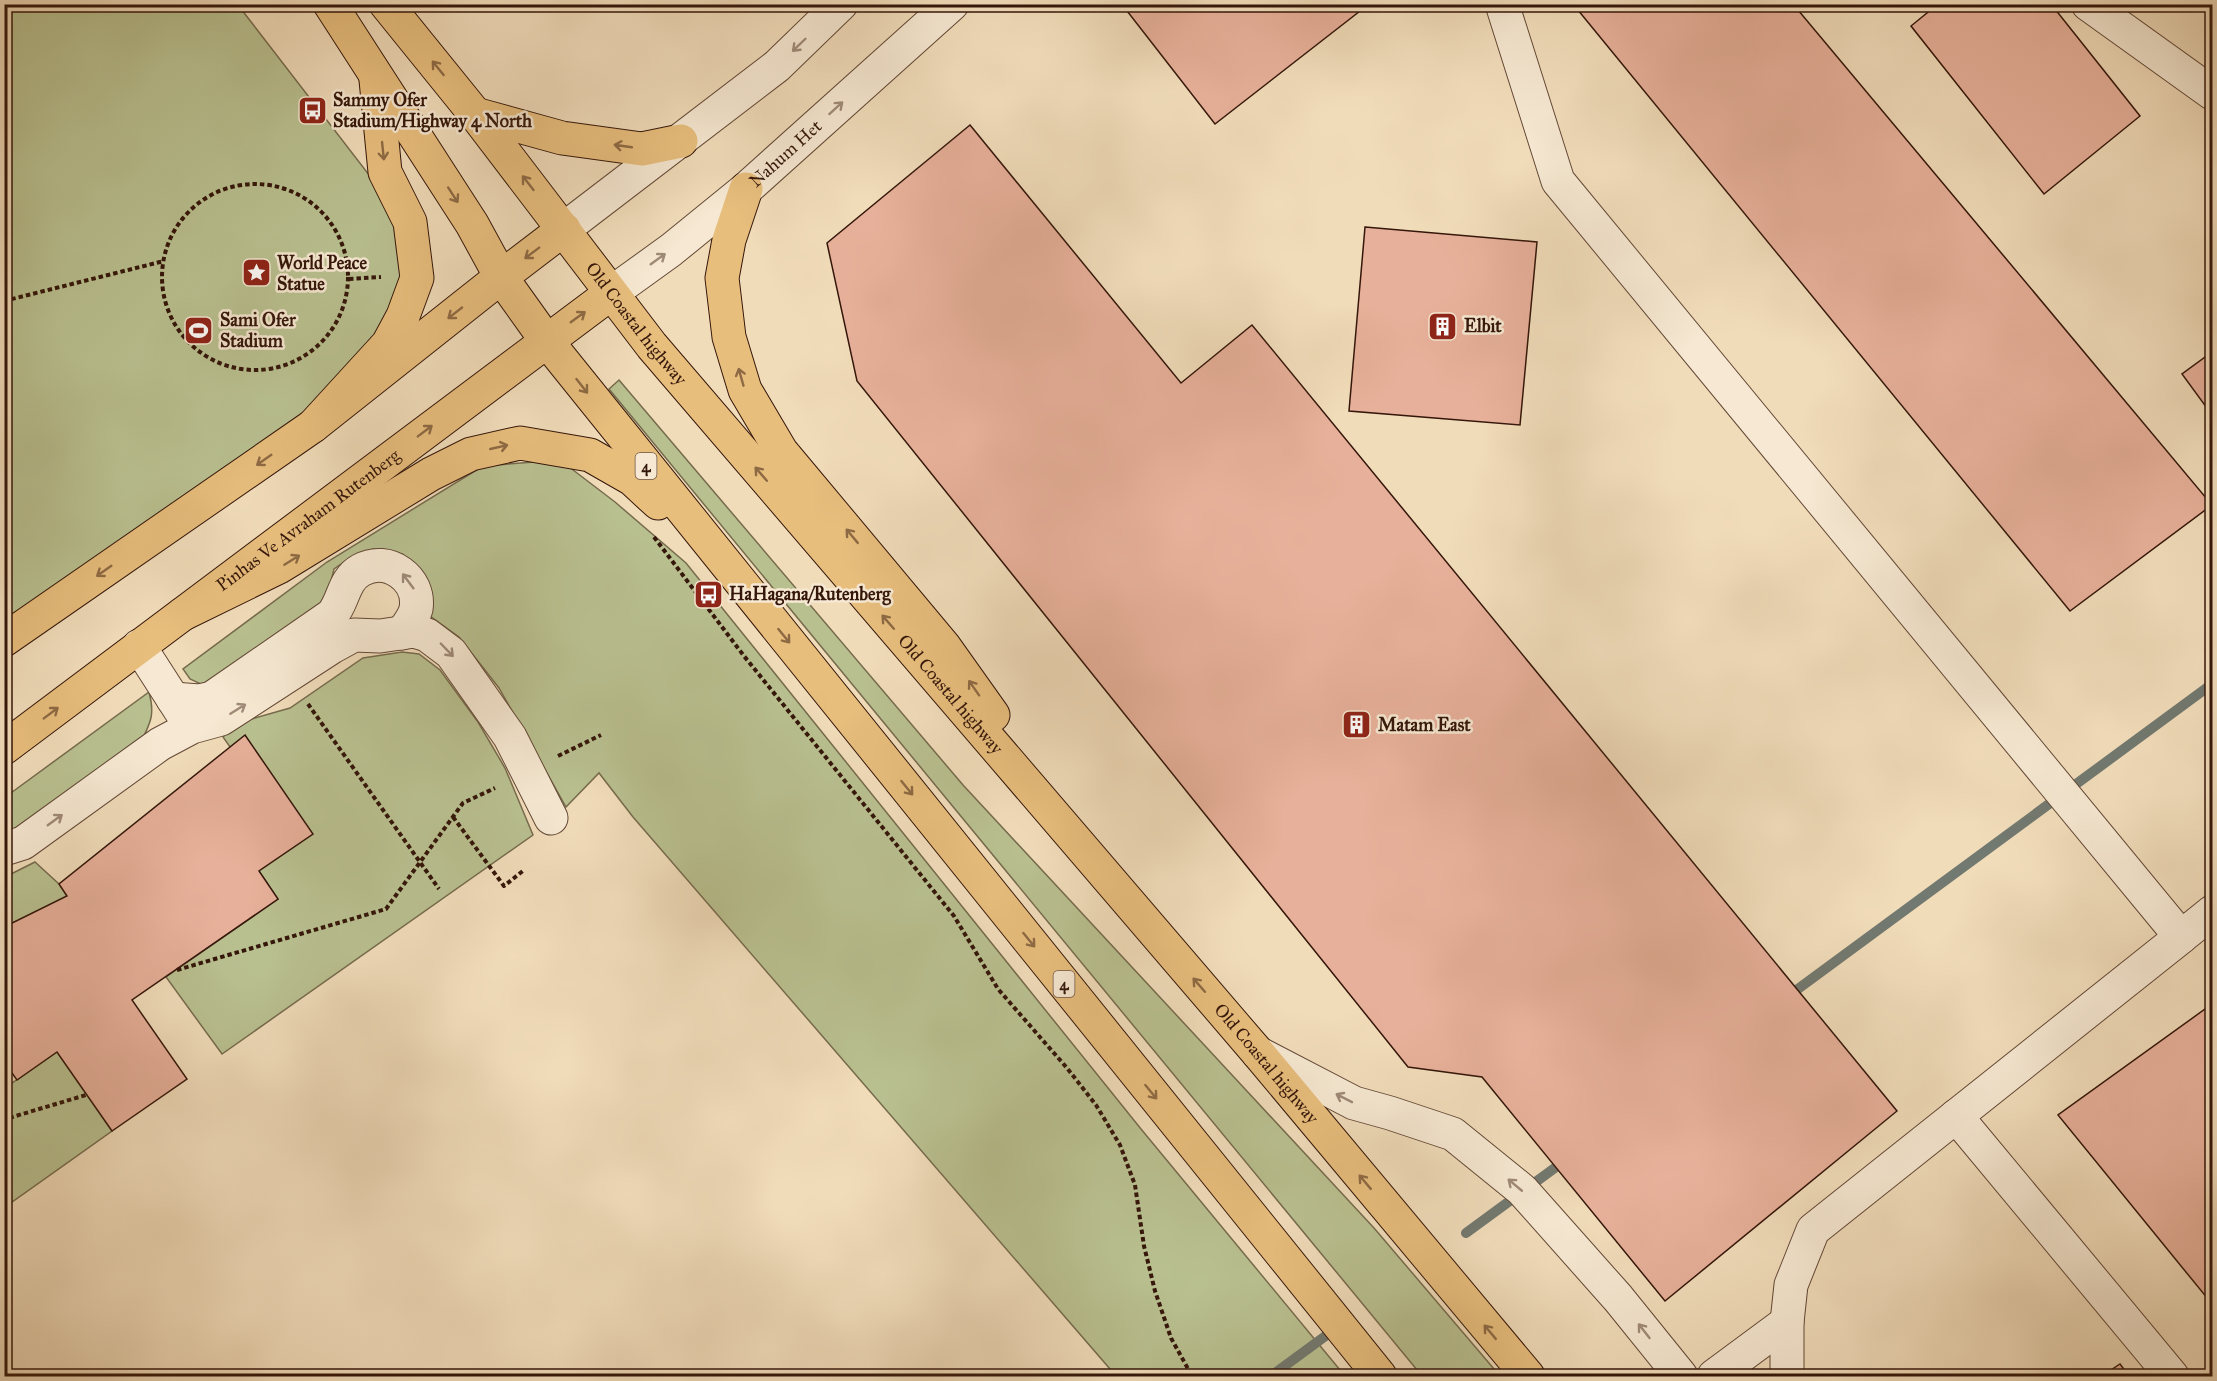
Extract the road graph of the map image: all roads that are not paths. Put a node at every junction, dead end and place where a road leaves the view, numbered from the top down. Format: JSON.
{"nodes":[{"id":1,"x":330,"y":4,"type":"edge"},
{"id":2,"x":386,"y":4,"type":"edge"},
{"id":3,"x":842,"y":4,"type":"edge"},
{"id":4,"x":952,"y":4,"type":"edge"},
{"id":5,"x":1502,"y":4,"type":"edge"},
{"id":6,"x":2088,"y":4,"type":"edge"},
{"id":7,"x":375,"y":72,"type":"junction"},
{"id":8,"x":2212,"y":93,"type":"edge"},
{"id":9,"x":475,"y":114,"type":"junction"},
{"id":10,"x":681,"y":141,"type":"junction"},
{"id":11,"x":746,"y":189,"type":"junction"},
{"id":12,"x":564,"y":230,"type":"junction"},
{"id":13,"x":501,"y":277,"type":"junction"},
{"id":14,"x":610,"y":294,"type":"junction"},
{"id":15,"x":546,"y":340,"type":"junction"},
{"id":16,"x":313,"y":426,"type":"junction"},
{"id":17,"x":748,"y":591,"type":"junction"},
{"id":18,"x":183,"y":614,"type":"junction"},
{"id":19,"x":402,"y":633,"type":"junction"},
{"id":20,"x":4,"y":640,"type":"edge"},
{"id":21,"x":139,"y":646,"type":"junction"},
{"id":22,"x":173,"y":699,"type":"junction"},
{"id":23,"x":192,"y":727,"type":"junction"},
{"id":24,"x":4,"y":748,"type":"edge"},
{"id":25,"x":551,"y":818,"type":"dead end"},
{"id":26,"x":4,"y":849,"type":"edge"},
{"id":27,"x":1117,"y":890,"type":"junction"},
{"id":28,"x":2212,"y":912,"type":"edge"},
{"id":29,"x":2181,"y":937,"type":"junction"},
{"id":30,"x":1258,"y":1053,"type":"junction"},
{"id":31,"x":1956,"y":1116,"type":"junction"},
{"id":32,"x":1787,"y":1322,"type":"junction"},
{"id":33,"x":1380,"y":1377,"type":"edge"},
{"id":34,"x":1528,"y":1377,"type":"edge"},
{"id":35,"x":1681,"y":1377,"type":"edge"},
{"id":36,"x":1714,"y":1377,"type":"edge"},
{"id":37,"x":1787,"y":1377,"type":"edge"},
{"id":38,"x":2172,"y":1377,"type":"edge"}],
"edges":[{"from":1,"to":7,"type":"main road","number":"4"},
{"from":9,"to":2,"type":"main road","name":"Old Coastal highway","one_way":true},
{"from":3,"to":10,"type":"street","one_way":true},
{"from":11,"to":4,"type":"street","name":"Nahum Het","one_way":true},
{"from":5,"to":29,"type":"street"},
{"from":6,"to":8,"type":"street"},
{"from":7,"to":13,"type":"main road","number":"4","one_way":true},
{"from":7,"to":16,"type":"main road","one_way":true},
{"from":10,"to":9,"type":"main road","one_way":true},
{"from":12,"to":9,"type":"main road","name":"Old Coastal highway","one_way":true},
{"from":10,"to":12,"type":"street"},
{"from":14,"to":11,"type":"street","name":"Nahum Het","one_way":true},
{"from":27,"to":11,"type":"main road","one_way":true},
{"from":12,"to":13,"type":"main road","one_way":true},
{"from":12,"to":14,"type":"main road","name":"Old Coastal highway"},
{"from":13,"to":15,"type":"main road","number":"4"},
{"from":13,"to":16,"type":"main road","one_way":true},
{"from":15,"to":14,"type":"main road","name":"Pinhas Ve Avraham Rutenberg","one_way":true},
{"from":27,"to":14,"type":"main road","name":"Old Coastal highway","one_way":true},
{"from":15,"to":17,"type":"main road","number":"4","one_way":true},
{"from":18,"to":15,"type":"main road","name":"Pinhas Ve Avraham Rutenberg","one_way":true},
{"from":16,"to":20,"type":"main road","one_way":true},
{"from":18,"to":17,"type":"main road","one_way":true},
{"from":17,"to":33,"type":"main road","number":"4","one_way":true},
{"from":18,"to":21,"type":"main road","name":"Pinhas Ve Avraham Rutenberg"},
{"from":19,"to":22,"type":"street","one_way":true},
{"from":23,"to":19,"type":"street","one_way":true},
{"from":19,"to":25,"type":"street","one_way":true},
{"from":21,"to":22,"type":"street"},
{"from":24,"to":21,"type":"main road","name":"Pinhas Ve Avraham Rutenberg","one_way":true},
{"from":22,"to":23,"type":"street"},
{"from":26,"to":23,"type":"street","one_way":true},
{"from":30,"to":27,"type":"main road","name":"Old Coastal highway","one_way":true},
{"from":28,"to":29,"type":"street"},
{"from":29,"to":31,"type":"street"},
{"from":34,"to":30,"type":"main road","name":"Old Coastal highway","one_way":true},
{"from":35,"to":30,"type":"street","one_way":true},
{"from":31,"to":32,"type":"street"},
{"from":31,"to":38,"type":"street"},
{"from":32,"to":36,"type":"street"},
{"from":32,"to":37,"type":"street"}]}
